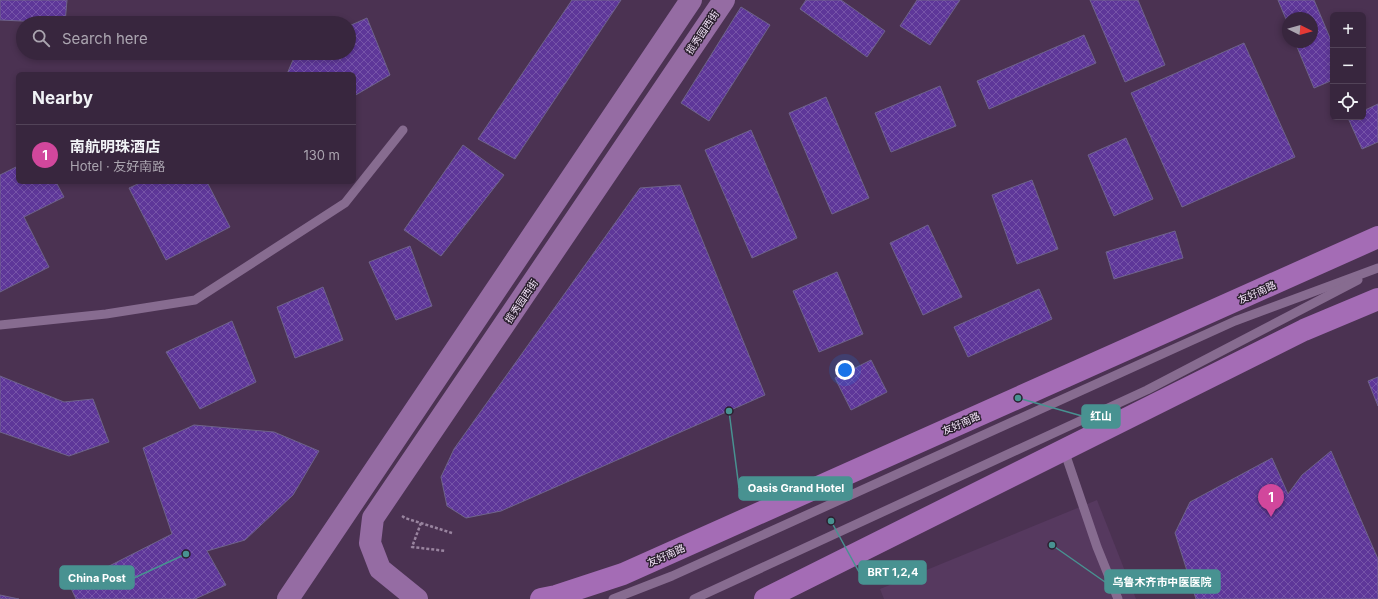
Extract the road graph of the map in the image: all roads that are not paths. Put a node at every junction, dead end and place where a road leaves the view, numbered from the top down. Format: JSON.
{"nodes":[{"id":1,"x":692,"y":0,"type":"edge"},
{"id":2,"x":724,"y":0,"type":"edge"},
{"id":3,"x":403,"y":130,"type":"dead end"},
{"id":4,"x":1378,"y":237,"type":"edge"},
{"id":5,"x":1378,"y":269,"type":"edge"},
{"id":6,"x":1378,"y":299,"type":"edge"},
{"id":7,"x":0,"y":325,"type":"edge"},
{"id":8,"x":1064,"y":450,"type":"junction"},
{"id":9,"x":288,"y":599,"type":"edge"},
{"id":10,"x":417,"y":599,"type":"edge"},
{"id":11,"x":541,"y":599,"type":"edge"},
{"id":12,"x":613,"y":599,"type":"edge"},
{"id":13,"x":694,"y":599,"type":"edge"},
{"id":14,"x":764,"y":599,"type":"edge"},
{"id":15,"x":1118,"y":599,"type":"edge"}],
"edges":[{"from":1,"to":9,"type":"street"},
{"from":2,"to":10,"type":"street","name":"揽秀园西街"},
{"from":3,"to":7,"type":"lane"},
{"from":4,"to":11,"type":"main road","name":"友好南路"},
{"from":5,"to":12,"type":"lane"},
{"from":5,"to":13,"type":"lane"},
{"from":6,"to":8,"type":"main road"},
{"from":8,"to":14,"type":"main road"},
{"from":8,"to":15,"type":"lane"}]}
